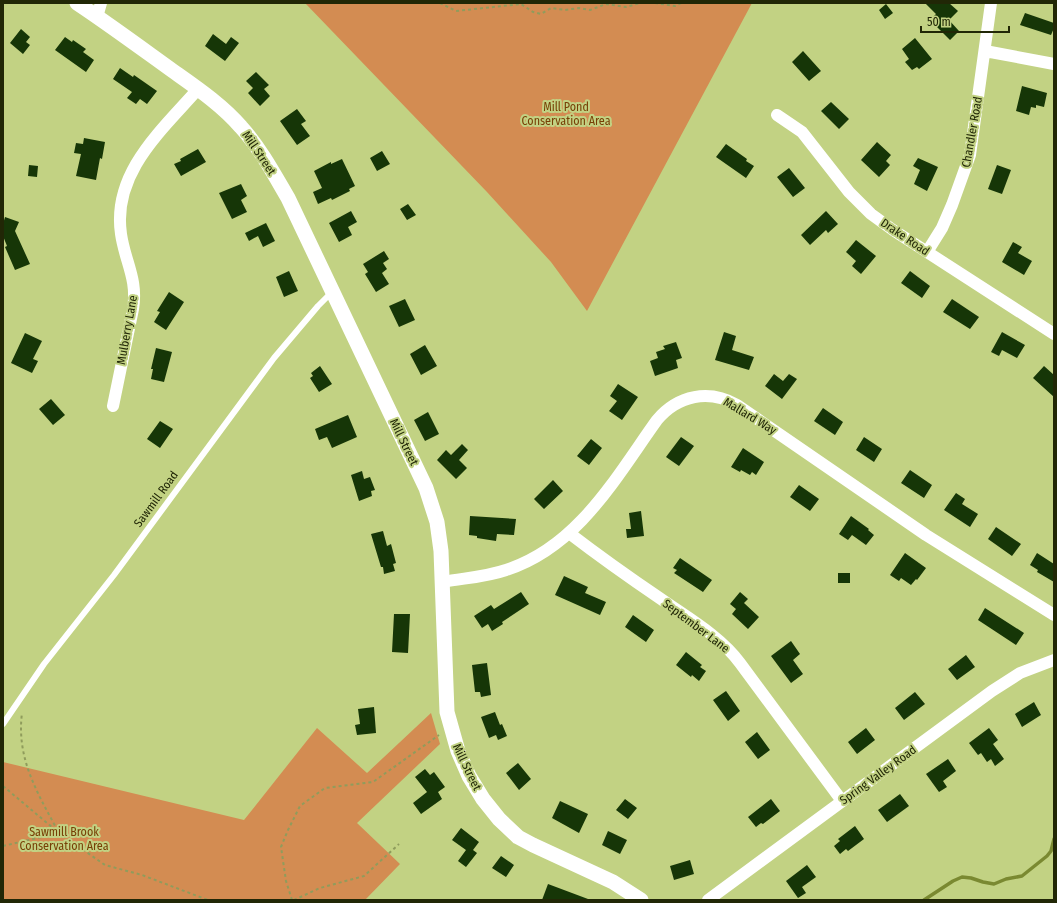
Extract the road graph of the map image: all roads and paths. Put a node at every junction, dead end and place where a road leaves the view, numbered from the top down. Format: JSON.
{"nodes":[{"id":1,"x":77,"y":3,"type":"edge"},
{"id":2,"x":440,"y":3,"type":"edge"},
{"id":3,"x":640,"y":3,"type":"edge"},
{"id":4,"x":655,"y":3,"type":"edge"},
{"id":5,"x":681,"y":3,"type":"edge"},
{"id":6,"x":991,"y":3,"type":"edge"},
{"id":7,"x":99,"y":10,"type":"edge"},
{"id":8,"x":985,"y":51,"type":"junction"},
{"id":9,"x":1054,"y":64,"type":"edge"},
{"id":10,"x":198,"y":89,"type":"junction"},
{"id":11,"x":777,"y":115,"type":"dead end"},
{"id":12,"x":927,"y":252,"type":"junction"},
{"id":13,"x":332,"y":292,"type":"junction"},
{"id":14,"x":1054,"y":334,"type":"edge"},
{"id":15,"x":113,"y":406,"type":"dead end"},
{"id":16,"x":569,"y":533,"type":"junction"},
{"id":17,"x":443,"y":582,"type":"junction"},
{"id":18,"x":1054,"y":615,"type":"edge"},
{"id":19,"x":1054,"y":660,"type":"edge"},
{"id":20,"x":24,"y":694,"type":"junction"},
{"id":21,"x":3,"y":724,"type":"edge"},
{"id":22,"x":450,"y":727,"type":"junction"},
{"id":23,"x":3,"y":786,"type":"edge"},
{"id":24,"x":842,"y":801,"type":"junction"},
{"id":25,"x":60,"y":833,"type":"junction"},
{"id":26,"x":399,"y":844,"type":"dead end"},
{"id":27,"x":3,"y":846,"type":"edge"},
{"id":28,"x":208,"y":900,"type":"edge"},
{"id":29,"x":293,"y":900,"type":"edge"},
{"id":30,"x":641,"y":900,"type":"edge"},
{"id":31,"x":708,"y":900,"type":"edge"}],
"edges":[{"from":1,"to":7,"type":"street","name":"Mill Street"},
{"from":2,"to":3,"type":"path"},
{"from":4,"to":5,"type":"path"},
{"from":6,"to":8,"type":"street","name":"Chandler Road"},
{"from":7,"to":10,"type":"street","name":"Mill Street"},
{"from":8,"to":9,"type":"street"},
{"from":8,"to":12,"type":"street","name":"Chandler Road"},
{"from":10,"to":13,"type":"street","name":"Mill Street"},
{"from":10,"to":15,"type":"street","name":"Mulberry Lane"},
{"from":11,"to":12,"type":"street","name":"Drake Road"},
{"from":12,"to":14,"type":"street","name":"Drake Road"},
{"from":13,"to":17,"type":"street","name":"Mill Street"},
{"from":13,"to":20,"type":"lane","name":"Sawmill Road"},
{"from":16,"to":17,"type":"street","name":"Mallard Way"},
{"from":16,"to":18,"type":"street","name":"Mallard Way"},
{"from":16,"to":24,"type":"street","name":"September Lane"},
{"from":17,"to":22,"type":"street","name":"Mill Street"},
{"from":19,"to":24,"type":"street","name":"Spring Valley Road"},
{"from":20,"to":21,"type":"lane","name":"Sawmill Road"},
{"from":20,"to":25,"type":"path"},
{"from":22,"to":29,"type":"path"},
{"from":22,"to":30,"type":"street","name":"Mill Street"},
{"from":23,"to":25,"type":"path"},
{"from":24,"to":31,"type":"street","name":"Spring Valley Road"},
{"from":25,"to":27,"type":"path"},
{"from":25,"to":28,"type":"path"},
{"from":26,"to":29,"type":"path"}]}
